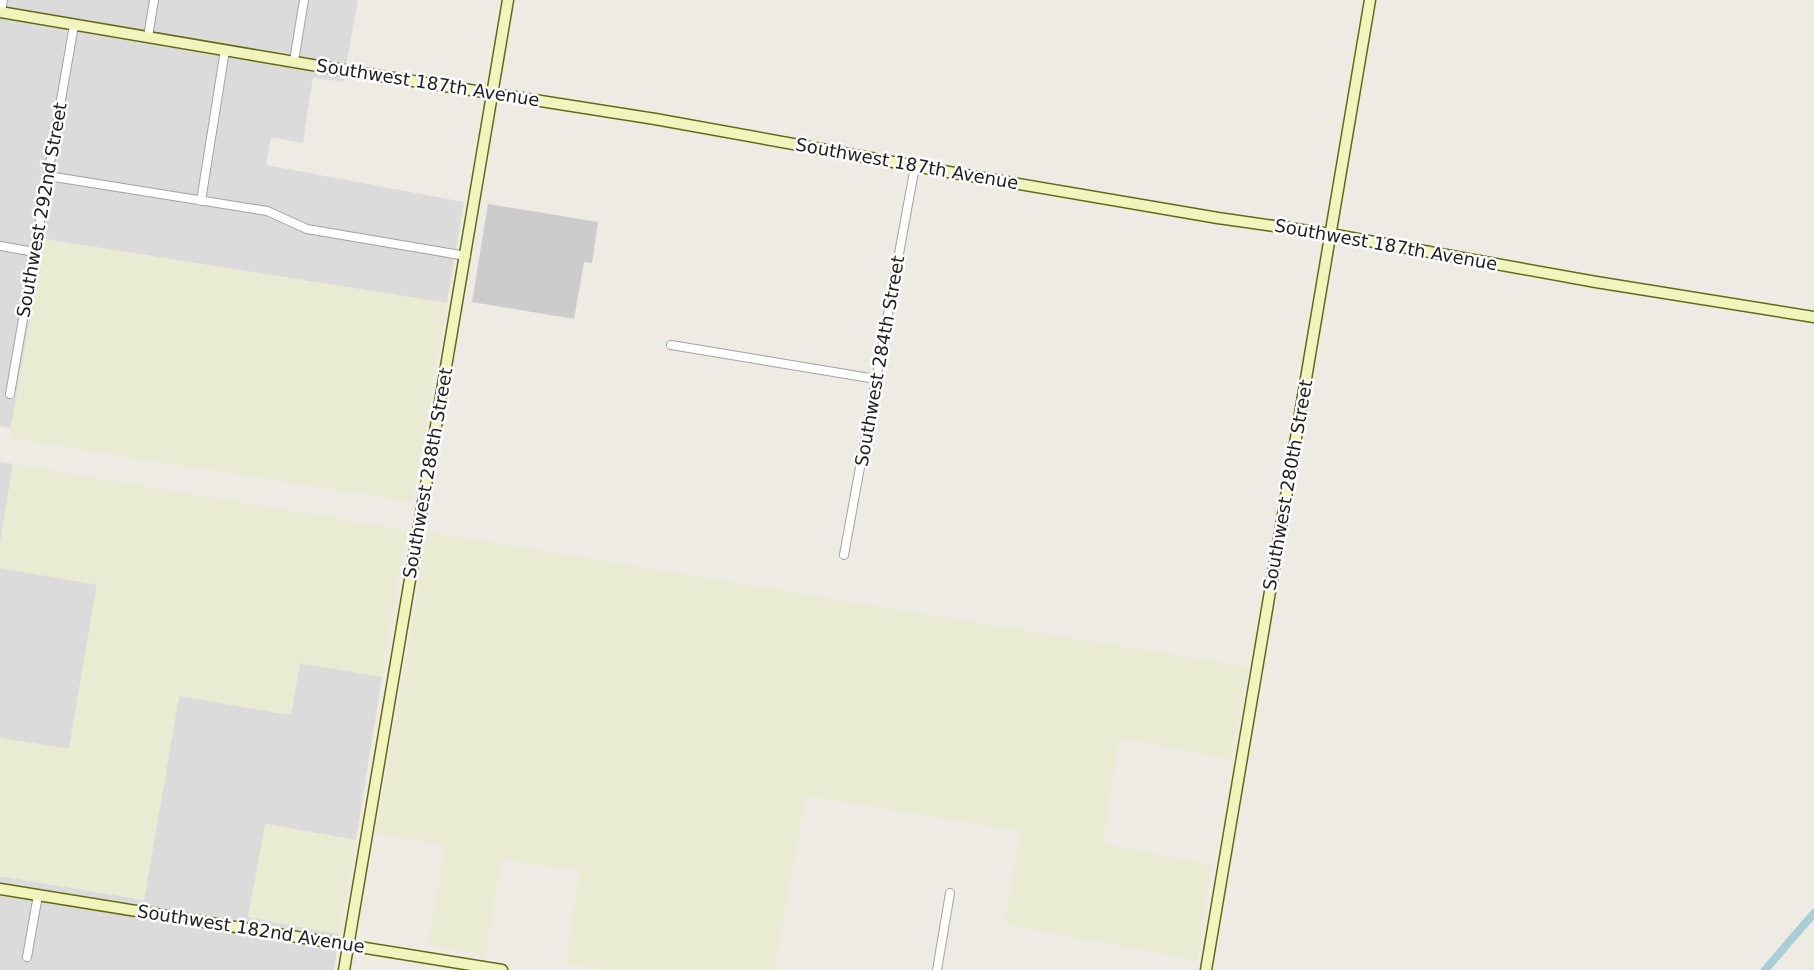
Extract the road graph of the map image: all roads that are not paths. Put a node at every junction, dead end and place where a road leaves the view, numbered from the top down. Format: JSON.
{"nodes":[{"id":1,"x":3,"y":0,"type":"edge"},
{"id":2,"x":154,"y":0,"type":"edge"},
{"id":3,"x":304,"y":0,"type":"edge"},
{"id":4,"x":508,"y":0,"type":"edge"},
{"id":5,"x":1370,"y":0,"type":"edge"},
{"id":6,"x":0,"y":12,"type":"edge"},
{"id":7,"x":74,"y":25,"type":"junction"},
{"id":8,"x":148,"y":37,"type":"junction"},
{"id":9,"x":225,"y":50,"type":"junction"},
{"id":10,"x":294,"y":61,"type":"junction"},
{"id":11,"x":492,"y":94,"type":"junction"},
{"id":12,"x":915,"y":166,"type":"junction"},
{"id":13,"x":48,"y":176,"type":"junction"},
{"id":14,"x":201,"y":201,"type":"junction"},
{"id":15,"x":1330,"y":234,"type":"junction"},
{"id":16,"x":0,"y":246,"type":"edge"},
{"id":17,"x":35,"y":252,"type":"junction"},
{"id":18,"x":466,"y":256,"type":"junction"},
{"id":19,"x":1814,"y":317,"type":"edge"},
{"id":20,"x":671,"y":345,"type":"dead end"},
{"id":21,"x":876,"y":379,"type":"junction"},
{"id":22,"x":10,"y":394,"type":"dead end"},
{"id":23,"x":844,"y":555,"type":"dead end"},
{"id":24,"x":0,"y":890,"type":"edge"},
{"id":25,"x":950,"y":893,"type":"dead end"},
{"id":26,"x":38,"y":895,"type":"junction"},
{"id":27,"x":348,"y":945,"type":"junction"},
{"id":28,"x":27,"y":957,"type":"dead end"},
{"id":29,"x":344,"y":970,"type":"edge"},
{"id":30,"x":502,"y":970,"type":"edge"},
{"id":31,"x":937,"y":970,"type":"edge"},
{"id":32,"x":1206,"y":970,"type":"edge"}],
"edges":[{"from":1,"to":6,"type":"street"},
{"from":2,"to":8,"type":"street"},
{"from":3,"to":10,"type":"street"},
{"from":4,"to":11,"type":"street","name":"Southwest 288th Street"},
{"from":5,"to":15,"type":"street","name":"Southwest 280th Street"},
{"from":6,"to":7,"type":"street","name":"Southwest 187th Avenue"},
{"from":7,"to":8,"type":"street","name":"Southwest 187th Avenue"},
{"from":7,"to":13,"type":"street","name":"Southwest 292nd Street"},
{"from":8,"to":9,"type":"street","name":"Southwest 187th Avenue"},
{"from":9,"to":10,"type":"street","name":"Southwest 187th Avenue"},
{"from":9,"to":14,"type":"street"},
{"from":10,"to":11,"type":"street","name":"Southwest 187th Avenue"},
{"from":11,"to":12,"type":"street","name":"Southwest 187th Avenue"},
{"from":11,"to":18,"type":"street","name":"Southwest 288th Street"},
{"from":12,"to":15,"type":"street","name":"Southwest 187th Avenue"},
{"from":12,"to":21,"type":"street","name":"Southwest 284th Street"},
{"from":13,"to":14,"type":"street"},
{"from":13,"to":17,"type":"street","name":"Southwest 292nd Street"},
{"from":14,"to":18,"type":"street"},
{"from":15,"to":19,"type":"street","name":"Southwest 187th Avenue"},
{"from":15,"to":32,"type":"street","name":"Southwest 280th Street"},
{"from":16,"to":17,"type":"street"},
{"from":17,"to":22,"type":"street","name":"Southwest 292nd Street"},
{"from":18,"to":27,"type":"street","name":"Southwest 288th Street"},
{"from":20,"to":21,"type":"street"},
{"from":21,"to":23,"type":"street","name":"Southwest 284th Street"},
{"from":24,"to":26,"type":"street","name":"Southwest 182nd Avenue"},
{"from":25,"to":31,"type":"street"},
{"from":26,"to":27,"type":"street","name":"Southwest 182nd Avenue"},
{"from":26,"to":28,"type":"street"},
{"from":27,"to":29,"type":"street","name":"Southwest 288th Street"},
{"from":27,"to":30,"type":"street","name":"Southwest 182nd Avenue"}]}
